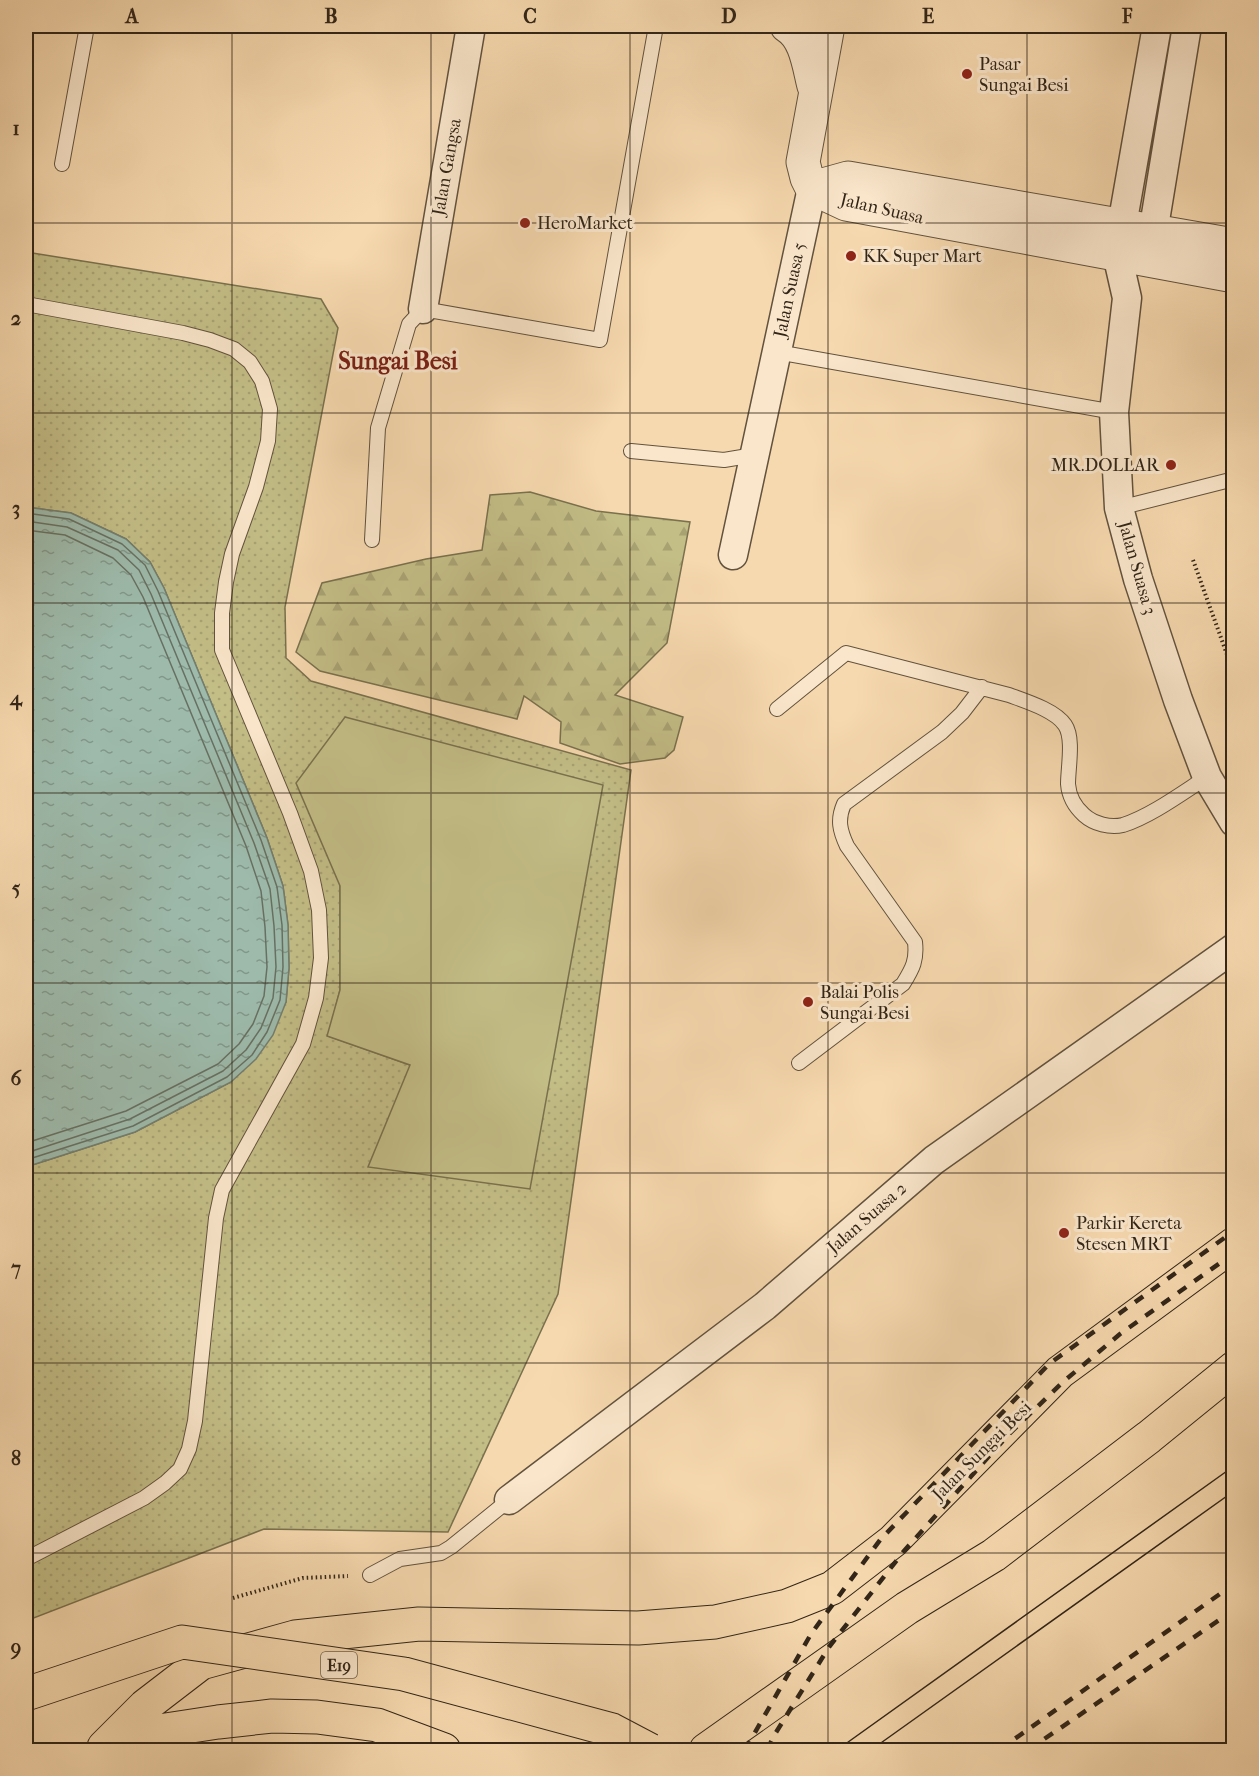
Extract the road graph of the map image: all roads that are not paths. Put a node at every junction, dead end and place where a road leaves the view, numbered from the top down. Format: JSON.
{"nodes":[{"id":1,"x":87,"y":26,"type":"edge"},
{"id":2,"x":471,"y":26,"type":"edge"},
{"id":3,"x":656,"y":26,"type":"edge"},
{"id":4,"x":787,"y":26,"type":"edge"},
{"id":5,"x":828,"y":26,"type":"edge"},
{"id":6,"x":1157,"y":26,"type":"edge"},
{"id":7,"x":1187,"y":26,"type":"edge"},
{"id":8,"x":815,"y":91,"type":"junction"},
{"id":9,"x":62,"y":164,"type":"dead end"},
{"id":10,"x":812,"y":188,"type":"junction"},
{"id":11,"x":1119,"y":240,"type":"junction"},
{"id":12,"x":1233,"y":245,"type":"edge"},
{"id":13,"x":1151,"y":246,"type":"junction"},
{"id":14,"x":1233,"y":276,"type":"edge"},
{"id":15,"x":1127,"y":298,"type":"junction"},
{"id":16,"x":26,"y":304,"type":"edge"},
{"id":17,"x":423,"y":309,"type":"junction"},
{"id":18,"x":777,"y":352,"type":"junction"},
{"id":19,"x":1114,"y":412,"type":"junction"},
{"id":20,"x":631,"y":451,"type":"dead end"},
{"id":21,"x":754,"y":455,"type":"junction"},
{"id":22,"x":1233,"y":478,"type":"edge"},
{"id":23,"x":1119,"y":508,"type":"junction"},
{"id":24,"x":372,"y":540,"type":"dead end"},
{"id":25,"x":733,"y":555,"type":"dead end"},
{"id":26,"x":982,"y":687,"type":"junction"},
{"id":27,"x":777,"y":709,"type":"dead end"},
{"id":28,"x":1207,"y":777,"type":"junction"},
{"id":29,"x":1233,"y":822,"type":"edge"},
{"id":30,"x":1233,"y":948,"type":"edge"},
{"id":31,"x":799,"y":1063,"type":"dead end"},
{"id":32,"x":1233,"y":1244,"type":"edge"},
{"id":33,"x":1233,"y":1368,"type":"edge"},
{"id":34,"x":509,"y":1500,"type":"joint"},
{"id":35,"x":26,"y":1559,"type":"edge"},
{"id":36,"x":370,"y":1575,"type":"road end"},
{"id":37,"x":26,"y":1694,"type":"edge"},
{"id":38,"x":99,"y":1749,"type":"edge"},
{"id":39,"x":444,"y":1750,"type":"edge"},
{"id":40,"x":650,"y":1750,"type":"edge"},
{"id":41,"x":706,"y":1750,"type":"edge"}],
"edges":[{"from":1,"to":9,"type":"lane"},
{"from":2,"to":17,"type":"street","name":"Jalan Gangsa"},
{"from":3,"to":17,"type":"lane"},
{"from":4,"to":8,"type":"street"},
{"from":5,"to":8,"type":"street","name":"Jalan Suasa 5"},
{"from":6,"to":11,"type":"street","name":"Jalan Suasa 3"},
{"from":7,"to":13,"type":"street","name":"Jalan Suasa 3"},
{"from":8,"to":10,"type":"street","name":"Jalan Suasa 5"},
{"from":10,"to":11,"type":"street","name":"Jalan Suasa"},
{"from":10,"to":18,"type":"street","name":"Jalan Suasa 5"},
{"from":11,"to":13,"type":"street","name":"Jalan Suasa"},
{"from":11,"to":15,"type":"street","name":"Jalan Suasa 3"},
{"from":12,"to":13,"type":"street","name":"Jalan Suasa"},
{"from":13,"to":14,"type":"street","name":"Jalan Suasa"},
{"from":13,"to":15,"type":"street","name":"Jalan Suasa 3"},
{"from":15,"to":19,"type":"street","name":"Jalan Suasa 3"},
{"from":16,"to":35,"type":"lane"},
{"from":17,"to":24,"type":"lane"},
{"from":18,"to":19,"type":"lane"},
{"from":18,"to":21,"type":"street","name":"Jalan Suasa 5"},
{"from":19,"to":23,"type":"street","name":"Jalan Suasa 3"},
{"from":20,"to":21,"type":"lane"},
{"from":21,"to":25,"type":"street","name":"Jalan Suasa 5"},
{"from":22,"to":23,"type":"lane"},
{"from":23,"to":28,"type":"street","name":"Jalan Suasa 3"},
{"from":26,"to":27,"type":"lane"},
{"from":26,"to":28,"type":"lane"},
{"from":26,"to":31,"type":"lane"},
{"from":28,"to":29,"type":"street","name":"Jalan Suasa 3"},
{"from":30,"to":34,"type":"street","name":"Jalan Suasa 2"},
{"from":32,"to":38,"type":"highway","name":"Jalan Sungai Besi","bridge":true},
{"from":33,"to":41,"type":"highway"},
{"from":34,"to":36,"type":"lane"},
{"from":37,"to":40,"type":"highway","number":"E19","bridge":true},
{"from":38,"to":39,"type":"highway"}]}
